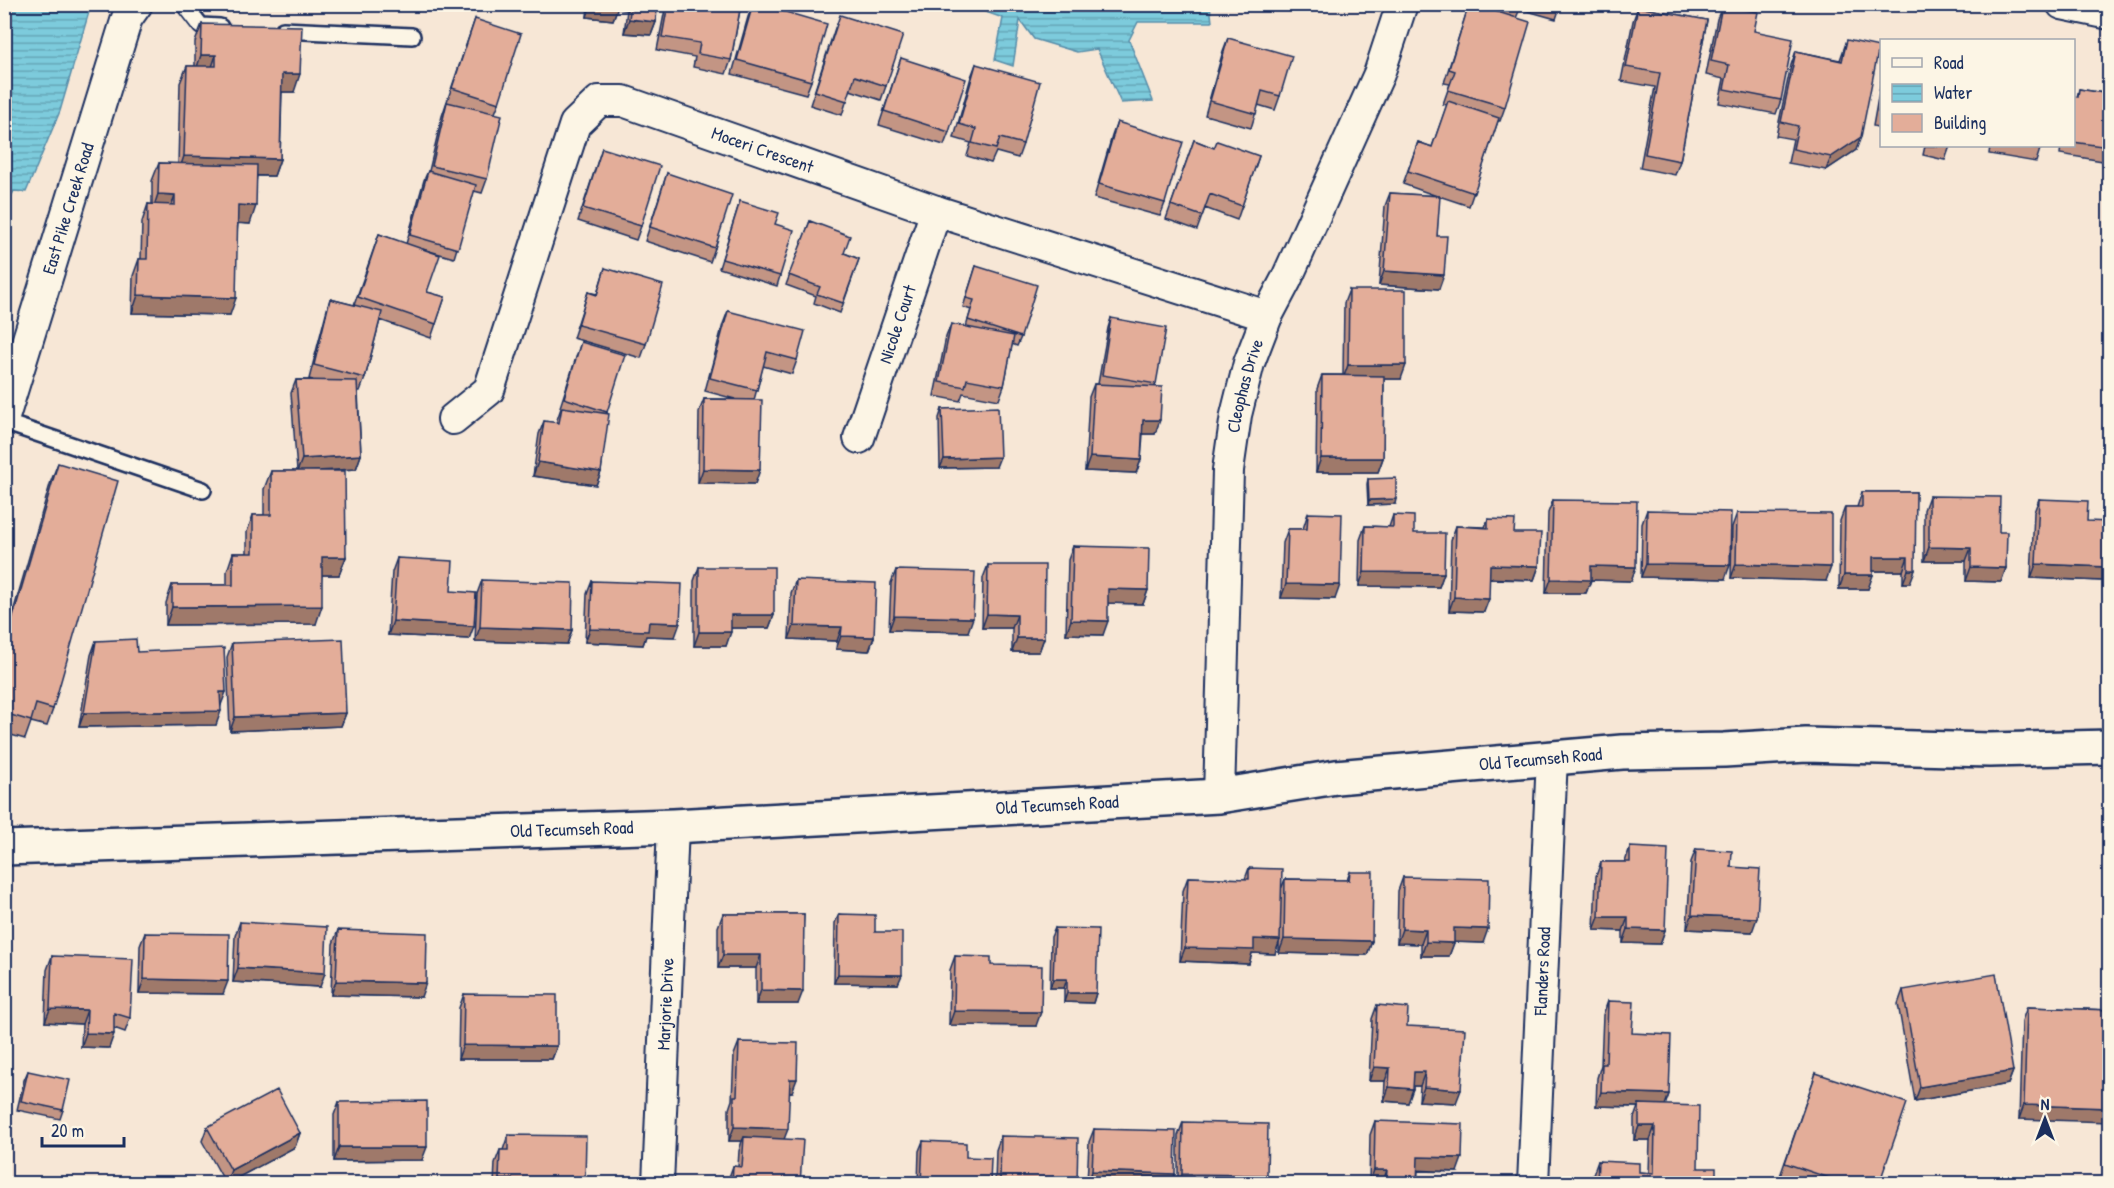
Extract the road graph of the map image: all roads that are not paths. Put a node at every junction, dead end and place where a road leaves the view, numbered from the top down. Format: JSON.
{"nodes":[{"id":1,"x":137,"y":4,"type":"edge"},
{"id":2,"x":184,"y":4,"type":"edge"},
{"id":3,"x":1402,"y":4,"type":"edge"},
{"id":4,"x":2062,"y":4,"type":"edge"},
{"id":5,"x":2109,"y":14,"type":"edge"},
{"id":6,"x":236,"y":28,"type":"edge"},
{"id":7,"x":272,"y":29,"type":"edge"},
{"id":8,"x":412,"y":36,"type":"dead end"},
{"id":9,"x":936,"y":211,"type":"junction"},
{"id":10,"x":1267,"y":316,"type":"junction"},
{"id":11,"x":4,"y":417,"type":"edge"},
{"id":12,"x":453,"y":419,"type":"dead end"},
{"id":13,"x":4,"y":422,"type":"edge"},
{"id":14,"x":859,"y":438,"type":"dead end"},
{"id":15,"x":203,"y":490,"type":"dead end"},
{"id":16,"x":2109,"y":747,"type":"edge"},
{"id":17,"x":1552,"y":758,"type":"junction"},
{"id":18,"x":1219,"y":796,"type":"junction"},
{"id":19,"x":673,"y":826,"type":"junction"},
{"id":20,"x":4,"y":848,"type":"edge"},
{"id":21,"x":658,"y":1184,"type":"edge"},
{"id":22,"x":1533,"y":1184,"type":"edge"}],
"edges":[{"from":1,"to":11,"type":"street","name":"East Pike Creek Road"},
{"from":2,"to":6,"type":"lane"},
{"from":3,"to":10,"type":"street","name":"Cleophas Drive"},
{"from":4,"to":5,"type":"street"},
{"from":7,"to":8,"type":"lane"},
{"from":9,"to":10,"type":"street","name":"Moceri Crescent"},
{"from":9,"to":12,"type":"street","name":"Moceri Crescent"},
{"from":9,"to":14,"type":"street","name":"Nicole Court"},
{"from":10,"to":18,"type":"street","name":"Cleophas Drive"},
{"from":13,"to":15,"type":"lane"},
{"from":16,"to":17,"type":"main road","name":"Old Tecumseh Road"},
{"from":17,"to":18,"type":"main road","name":"Old Tecumseh Road"},
{"from":17,"to":22,"type":"street","name":"Flanders Road"},
{"from":18,"to":19,"type":"main road","name":"Old Tecumseh Road"},
{"from":19,"to":20,"type":"main road","name":"Old Tecumseh Road"},
{"from":19,"to":21,"type":"street","name":"Marjorie Drive"}]}
